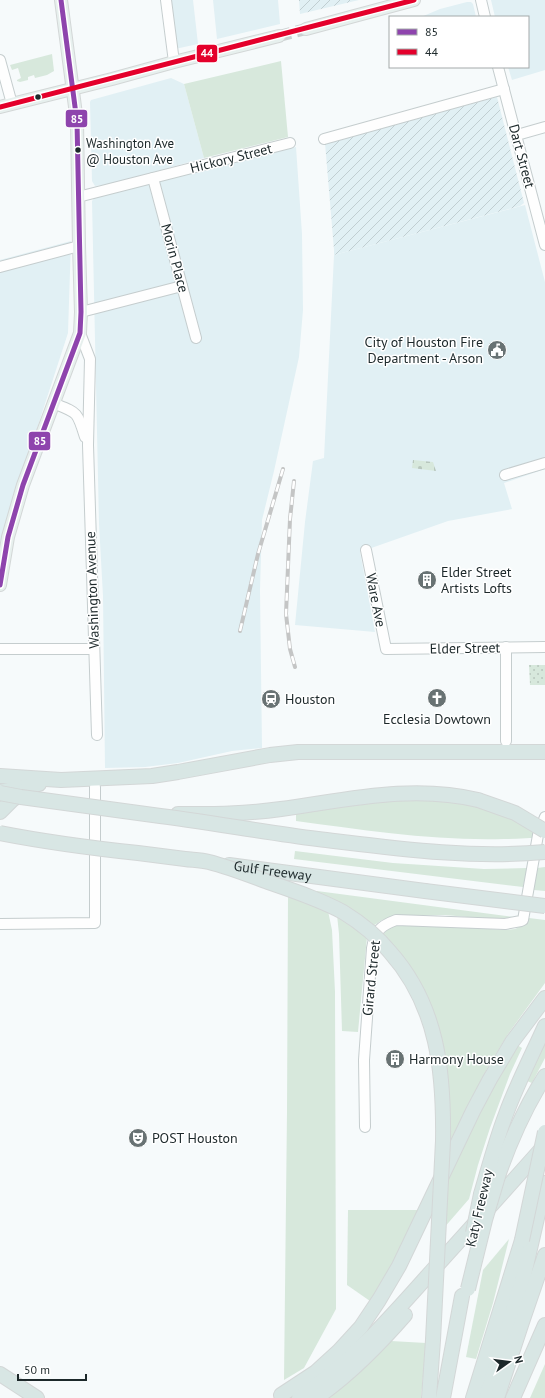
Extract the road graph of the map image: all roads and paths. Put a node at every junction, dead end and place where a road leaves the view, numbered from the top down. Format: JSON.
{"nodes":[{"id":1,"x":61,"y":0,"type":"edge"},
{"id":2,"x":166,"y":0,"type":"edge"},
{"id":3,"x":414,"y":0,"type":"edge"},
{"id":4,"x":481,"y":0,"type":"edge"},
{"id":5,"x":485,"y":16,"type":"edge"},
{"id":6,"x":306,"y":29,"type":"tunnel mouth"},
{"id":7,"x":279,"y":36,"type":"tunnel mouth"},
{"id":8,"x":0,"y":60,"type":"edge"},
{"id":9,"x":174,"y":62,"type":"junction"},
{"id":10,"x":498,"y":68,"type":"edge"},
{"id":11,"x":74,"y":89,"type":"junction"},
{"id":12,"x":504,"y":89,"type":"junction"},
{"id":13,"x":6,"y":105,"type":"edge"},
{"id":14,"x":545,"y":127,"type":"edge"},
{"id":15,"x":517,"y":135,"type":"junction"},
{"id":16,"x":324,"y":139,"type":"dead end"},
{"id":17,"x":290,"y":143,"type":"dead end"},
{"id":18,"x":153,"y":178,"type":"junction"},
{"id":19,"x":78,"y":197,"type":"junction"},
{"id":20,"x":545,"y":245,"type":"edge"},
{"id":21,"x":78,"y":246,"type":"junction"},
{"id":22,"x":0,"y":267,"type":"edge"},
{"id":23,"x":182,"y":286,"type":"junction"},
{"id":24,"x":81,"y":312,"type":"junction"},
{"id":25,"x":80,"y":334,"type":"junction"},
{"id":26,"x":196,"y":338,"type":"dead end"},
{"id":27,"x":54,"y":403,"type":"junction"},
{"id":28,"x":88,"y":445,"type":"junction"},
{"id":29,"x":545,"y":463,"type":"edge"},
{"id":30,"x":505,"y":475,"type":"dead end"},
{"id":31,"x":366,"y":550,"type":"dead end"},
{"id":32,"x":0,"y":584,"type":"edge"},
{"id":33,"x":506,"y":647,"type":"junction"},
{"id":34,"x":545,"y":647,"type":"edge"},
{"id":35,"x":0,"y":649,"type":"edge"},
{"id":36,"x":94,"y":649,"type":"junction"},
{"id":37,"x":386,"y":649,"type":"joint"},
{"id":38,"x":97,"y":736,"type":"dead end"},
{"id":39,"x":506,"y":742,"type":"dead end"},
{"id":40,"x":545,"y":752,"type":"edge"},
{"id":41,"x":0,"y":776,"type":"edge"},
{"id":42,"x":61,"y":780,"type":"junction"},
{"id":43,"x":43,"y":783,"type":"junction"},
{"id":44,"x":90,"y":783,"type":"junction"},
{"id":45,"x":0,"y":792,"type":"edge"},
{"id":46,"x":0,"y":812,"type":"edge"},
{"id":47,"x":153,"y":815,"type":"junction"},
{"id":48,"x":545,"y":817,"type":"edge"},
{"id":49,"x":545,"y":831,"type":"edge"},
{"id":50,"x":0,"y":833,"type":"edge"},
{"id":51,"x":545,"y":852,"type":"edge"},
{"id":52,"x":209,"y":862,"type":"junction"},
{"id":53,"x":545,"y":906,"type":"edge"},
{"id":54,"x":0,"y":924,"type":"edge"},
{"id":55,"x":545,"y":998,"type":"edge"},
{"id":56,"x":545,"y":1026,"type":"edge"},
{"id":57,"x":545,"y":1076,"type":"edge"},
{"id":58,"x":365,"y":1128,"type":"dead end"},
{"id":59,"x":545,"y":1132,"type":"edge"},
{"id":60,"x":545,"y":1145,"type":"edge"},
{"id":61,"x":545,"y":1157,"type":"edge"},
{"id":62,"x":545,"y":1183,"type":"edge"},
{"id":63,"x":545,"y":1255,"type":"edge"},
{"id":64,"x":465,"y":1293,"type":"junction"},
{"id":65,"x":545,"y":1325,"type":"edge"},
{"id":66,"x":0,"y":1374,"type":"edge"},
{"id":67,"x":281,"y":1395,"type":"dead end"},
{"id":68,"x":40,"y":1397,"type":"edge"},
{"id":69,"x":299,"y":1398,"type":"edge"},
{"id":70,"x":316,"y":1398,"type":"edge"},
{"id":71,"x":429,"y":1398,"type":"edge"},
{"id":72,"x":443,"y":1398,"type":"edge"},
{"id":73,"x":473,"y":1398,"type":"edge"},
{"id":74,"x":486,"y":1398,"type":"edge"},
{"id":75,"x":497,"y":1398,"type":"edge"},
{"id":76,"x":513,"y":1398,"type":"edge"}],
"edges":[{"from":1,"to":11,"type":"main road","name":"Washington Avenue"},
{"from":2,"to":9,"type":"street"},
{"from":3,"to":6,"type":"main road"},
{"from":4,"to":5,"type":"street"},
{"from":7,"to":9,"type":"main road"},
{"from":8,"to":13,"type":"street"},
{"from":9,"to":11,"type":"main road"},
{"from":10,"to":12,"type":"street","name":"Dart Street"},
{"from":11,"to":13,"type":"main road"},
{"from":11,"to":19,"type":"main road","name":"Washington Avenue"},
{"from":12,"to":15,"type":"street","name":"Dart Street"},
{"from":12,"to":16,"type":"street"},
{"from":14,"to":15,"type":"street"},
{"from":15,"to":20,"type":"street","name":"Dart Street"},
{"from":17,"to":18,"type":"street","name":"Hickory Street"},
{"from":18,"to":19,"type":"street","name":"Hickory Street"},
{"from":18,"to":23,"type":"street","name":"Morin Place"},
{"from":19,"to":21,"type":"main road","name":"Washington Avenue"},
{"from":21,"to":22,"type":"street"},
{"from":21,"to":24,"type":"main road","name":"Washington Avenue"},
{"from":23,"to":24,"type":"street"},
{"from":23,"to":26,"type":"street","name":"Morin Place"},
{"from":24,"to":25,"type":"main road","name":"Washington Avenue"},
{"from":25,"to":27,"type":"main road"},
{"from":25,"to":28,"type":"street","name":"Washington Avenue"},
{"from":27,"to":28,"type":"street","name":"Washington Avenue"},
{"from":27,"to":32,"type":"main road"},
{"from":28,"to":36,"type":"street","name":"Washington Avenue"},
{"from":29,"to":30,"type":"street"},
{"from":31,"to":37,"type":"street","name":"Ware Ave"},
{"from":33,"to":34,"type":"street","name":"Elder Street"},
{"from":33,"to":37,"type":"street","name":"Elder Street"},
{"from":33,"to":39,"type":"street"},
{"from":35,"to":36,"type":"street"},
{"from":36,"to":38,"type":"street","name":"Washington Avenue"},
{"from":40,"to":44,"type":"highway"},
{"from":41,"to":42,"type":"highway"},
{"from":42,"to":43,"type":"highway"},
{"from":42,"to":44,"type":"highway"},
{"from":43,"to":45,"type":"highway"},
{"from":43,"to":46,"type":"highway"},
{"from":44,"to":54,"type":"street"},
{"from":45,"to":47,"type":"highway","bridge":true},
{"from":47,"to":49,"type":"highway","bridge":true},
{"from":47,"to":51,"type":"highway","bridge":true},
{"from":48,"to":58,"type":"street","name":"Girard Street"},
{"from":50,"to":52,"type":"highway","name":"Gulf Freeway","bridge":true},
{"from":52,"to":53,"type":"highway","name":"Gulf Freeway","bridge":true},
{"from":52,"to":71,"type":"highway","bridge":true},
{"from":55,"to":67,"type":"highway"},
{"from":56,"to":64,"type":"highway","name":"Katy Freeway","bridge":true},
{"from":57,"to":64,"type":"highway","bridge":true},
{"from":59,"to":73,"type":"highway","bridge":true},
{"from":60,"to":69,"type":"highway"},
{"from":61,"to":70,"type":"highway"},
{"from":62,"to":74,"type":"highway"},
{"from":63,"to":75,"type":"highway"},
{"from":64,"to":72,"type":"highway"},
{"from":65,"to":76,"type":"highway"},
{"from":66,"to":68,"type":"highway"}]}
